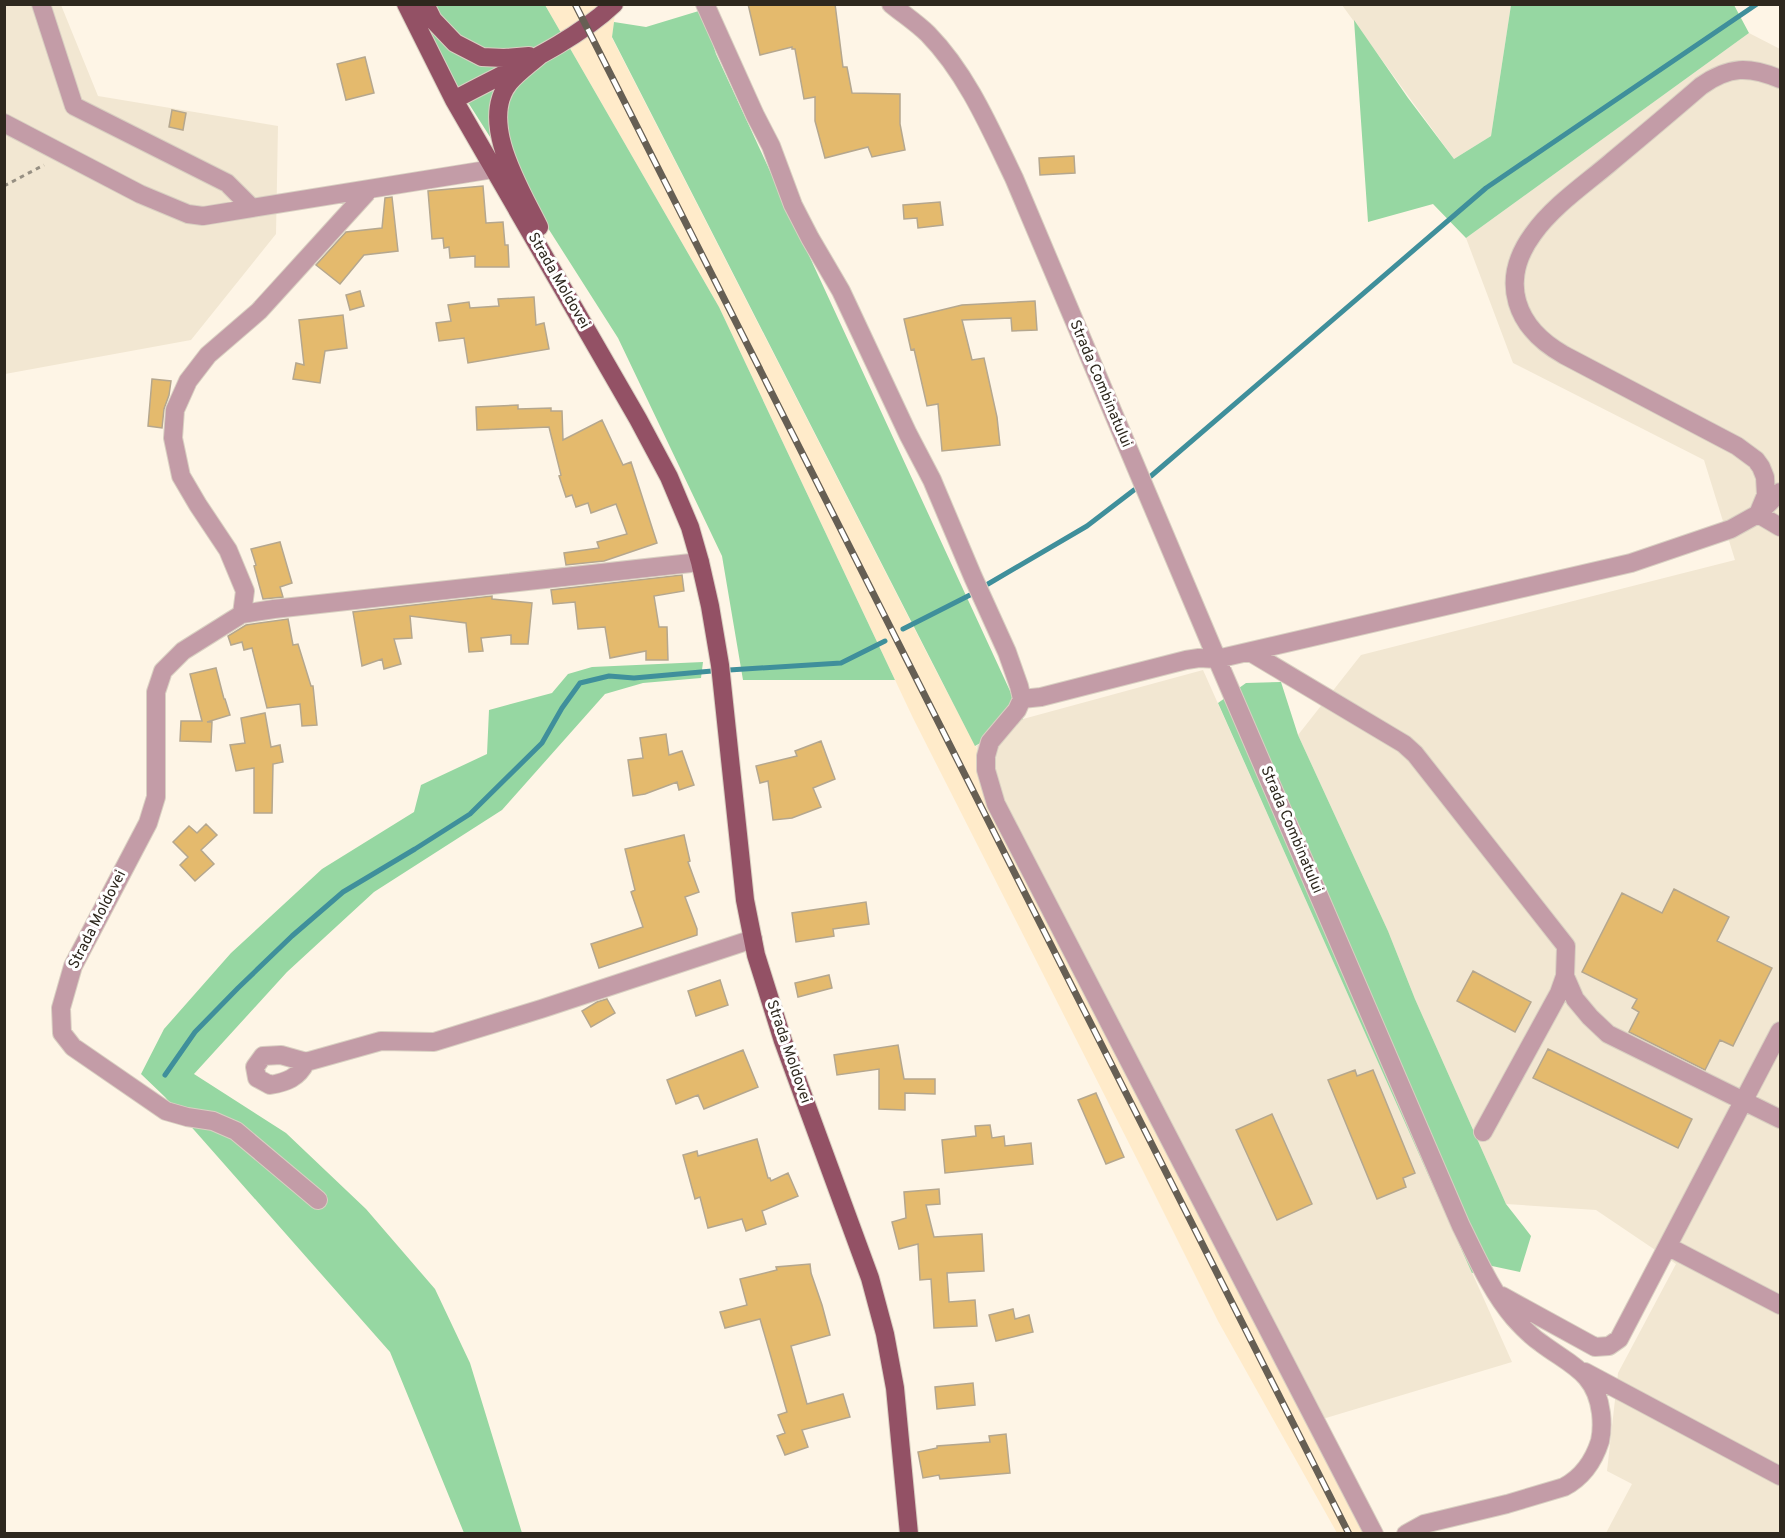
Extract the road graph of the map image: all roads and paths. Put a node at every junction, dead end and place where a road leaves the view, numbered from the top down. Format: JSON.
{"nodes":[{"id":1,"x":41,"y":4,"type":"edge"},
{"id":2,"x":406,"y":4,"type":"edge"},
{"id":3,"x":425,"y":4,"type":"edge"},
{"id":4,"x":614,"y":4,"type":"edge"},
{"id":5,"x":705,"y":4,"type":"edge"},
{"id":6,"x":891,"y":4,"type":"edge"},
{"id":7,"x":540,"y":55,"type":"junction"},
{"id":8,"x":1780,"y":79,"type":"edge"},
{"id":9,"x":454,"y":100,"type":"junction"},
{"id":10,"x":4,"y":123,"type":"edge"},
{"id":11,"x":64,"y":155,"type":"junction"},
{"id":12,"x":493,"y":169,"type":"junction"},
{"id":13,"x":4,"y":186,"type":"edge"},
{"id":14,"x":370,"y":189,"type":"junction"},
{"id":15,"x":252,"y":208,"type":"junction"},
{"id":16,"x":585,"y":329,"type":"junction"},
{"id":17,"x":1780,"y":492,"type":"edge"},
{"id":18,"x":1758,"y":514,"type":"junction"},
{"id":19,"x":1780,"y":527,"type":"edge"},
{"id":20,"x":700,"y":562,"type":"junction"},
{"id":21,"x":242,"y":614,"type":"junction"},
{"id":22,"x":1250,"y":652,"type":"junction"},
{"id":23,"x":1217,"y":659,"type":"junction"},
{"id":24,"x":1022,"y":699,"type":"junction"},
{"id":25,"x":753,"y":939,"type":"junction"},
{"id":26,"x":1565,"y":976,"type":"junction"},
{"id":27,"x":1780,"y":1031,"type":"edge"},
{"id":28,"x":306,"y":1062,"type":"dead end"},
{"id":29,"x":1744,"y":1101,"type":"junction"},
{"id":30,"x":1780,"y":1119,"type":"edge"},
{"id":31,"x":1483,"y":1132,"type":"dead end"},
{"id":32,"x":318,"y":1200,"type":"dead end"},
{"id":33,"x":1669,"y":1247,"type":"junction"},
{"id":34,"x":1495,"y":1292,"type":"junction"},
{"id":35,"x":1780,"y":1305,"type":"edge"},
{"id":36,"x":1579,"y":1369,"type":"junction"},
{"id":37,"x":1780,"y":1476,"type":"edge"},
{"id":38,"x":909,"y":1533,"type":"edge"},
{"id":39,"x":1374,"y":1533,"type":"edge"},
{"id":40,"x":1406,"y":1533,"type":"edge"}],
"edges":[{"from":1,"to":15,"type":"street"},
{"from":2,"to":9,"type":"main road","name":"Strada Moldovei"},
{"from":3,"to":7,"type":"main road"},
{"from":4,"to":7,"type":"main road"},
{"from":5,"to":24,"type":"street"},
{"from":6,"to":23,"type":"street","name":"Strada Combinatului"},
{"from":7,"to":9,"type":"main road"},
{"from":7,"to":16,"type":"main road"},
{"from":8,"to":18,"type":"street"},
{"from":9,"to":12,"type":"main road","name":"Strada Moldovei"},
{"from":10,"to":11,"type":"street"},
{"from":11,"to":13,"type":"path"},
{"from":11,"to":15,"type":"street"},
{"from":12,"to":14,"type":"street"},
{"from":12,"to":16,"type":"main road","name":"Strada Moldovei"},
{"from":14,"to":15,"type":"street"},
{"from":14,"to":21,"type":"street"},
{"from":16,"to":20,"type":"main road","name":"Strada Moldovei"},
{"from":17,"to":18,"type":"street"},
{"from":18,"to":19,"type":"street"},
{"from":18,"to":22,"type":"street"},
{"from":20,"to":21,"type":"street","name":"Strada Moldovei"},
{"from":20,"to":25,"type":"main road","name":"Strada Moldovei"},
{"from":21,"to":32,"type":"street","name":"Strada Moldovei"},
{"from":22,"to":23,"type":"street"},
{"from":22,"to":26,"type":"street"},
{"from":23,"to":24,"type":"street"},
{"from":23,"to":34,"type":"street","name":"Strada Combinatului"},
{"from":24,"to":39,"type":"street"},
{"from":25,"to":28,"type":"street"},
{"from":25,"to":38,"type":"main road","name":"Strada Moldovei"},
{"from":26,"to":29,"type":"street"},
{"from":26,"to":31,"type":"street"},
{"from":27,"to":29,"type":"street"},
{"from":29,"to":30,"type":"street"},
{"from":29,"to":33,"type":"street"},
{"from":33,"to":34,"type":"street"},
{"from":33,"to":35,"type":"street"},
{"from":34,"to":36,"type":"street","name":"Strada Combinatului"},
{"from":36,"to":37,"type":"street"},
{"from":36,"to":40,"type":"street","name":"Strada Combinatului"}]}
